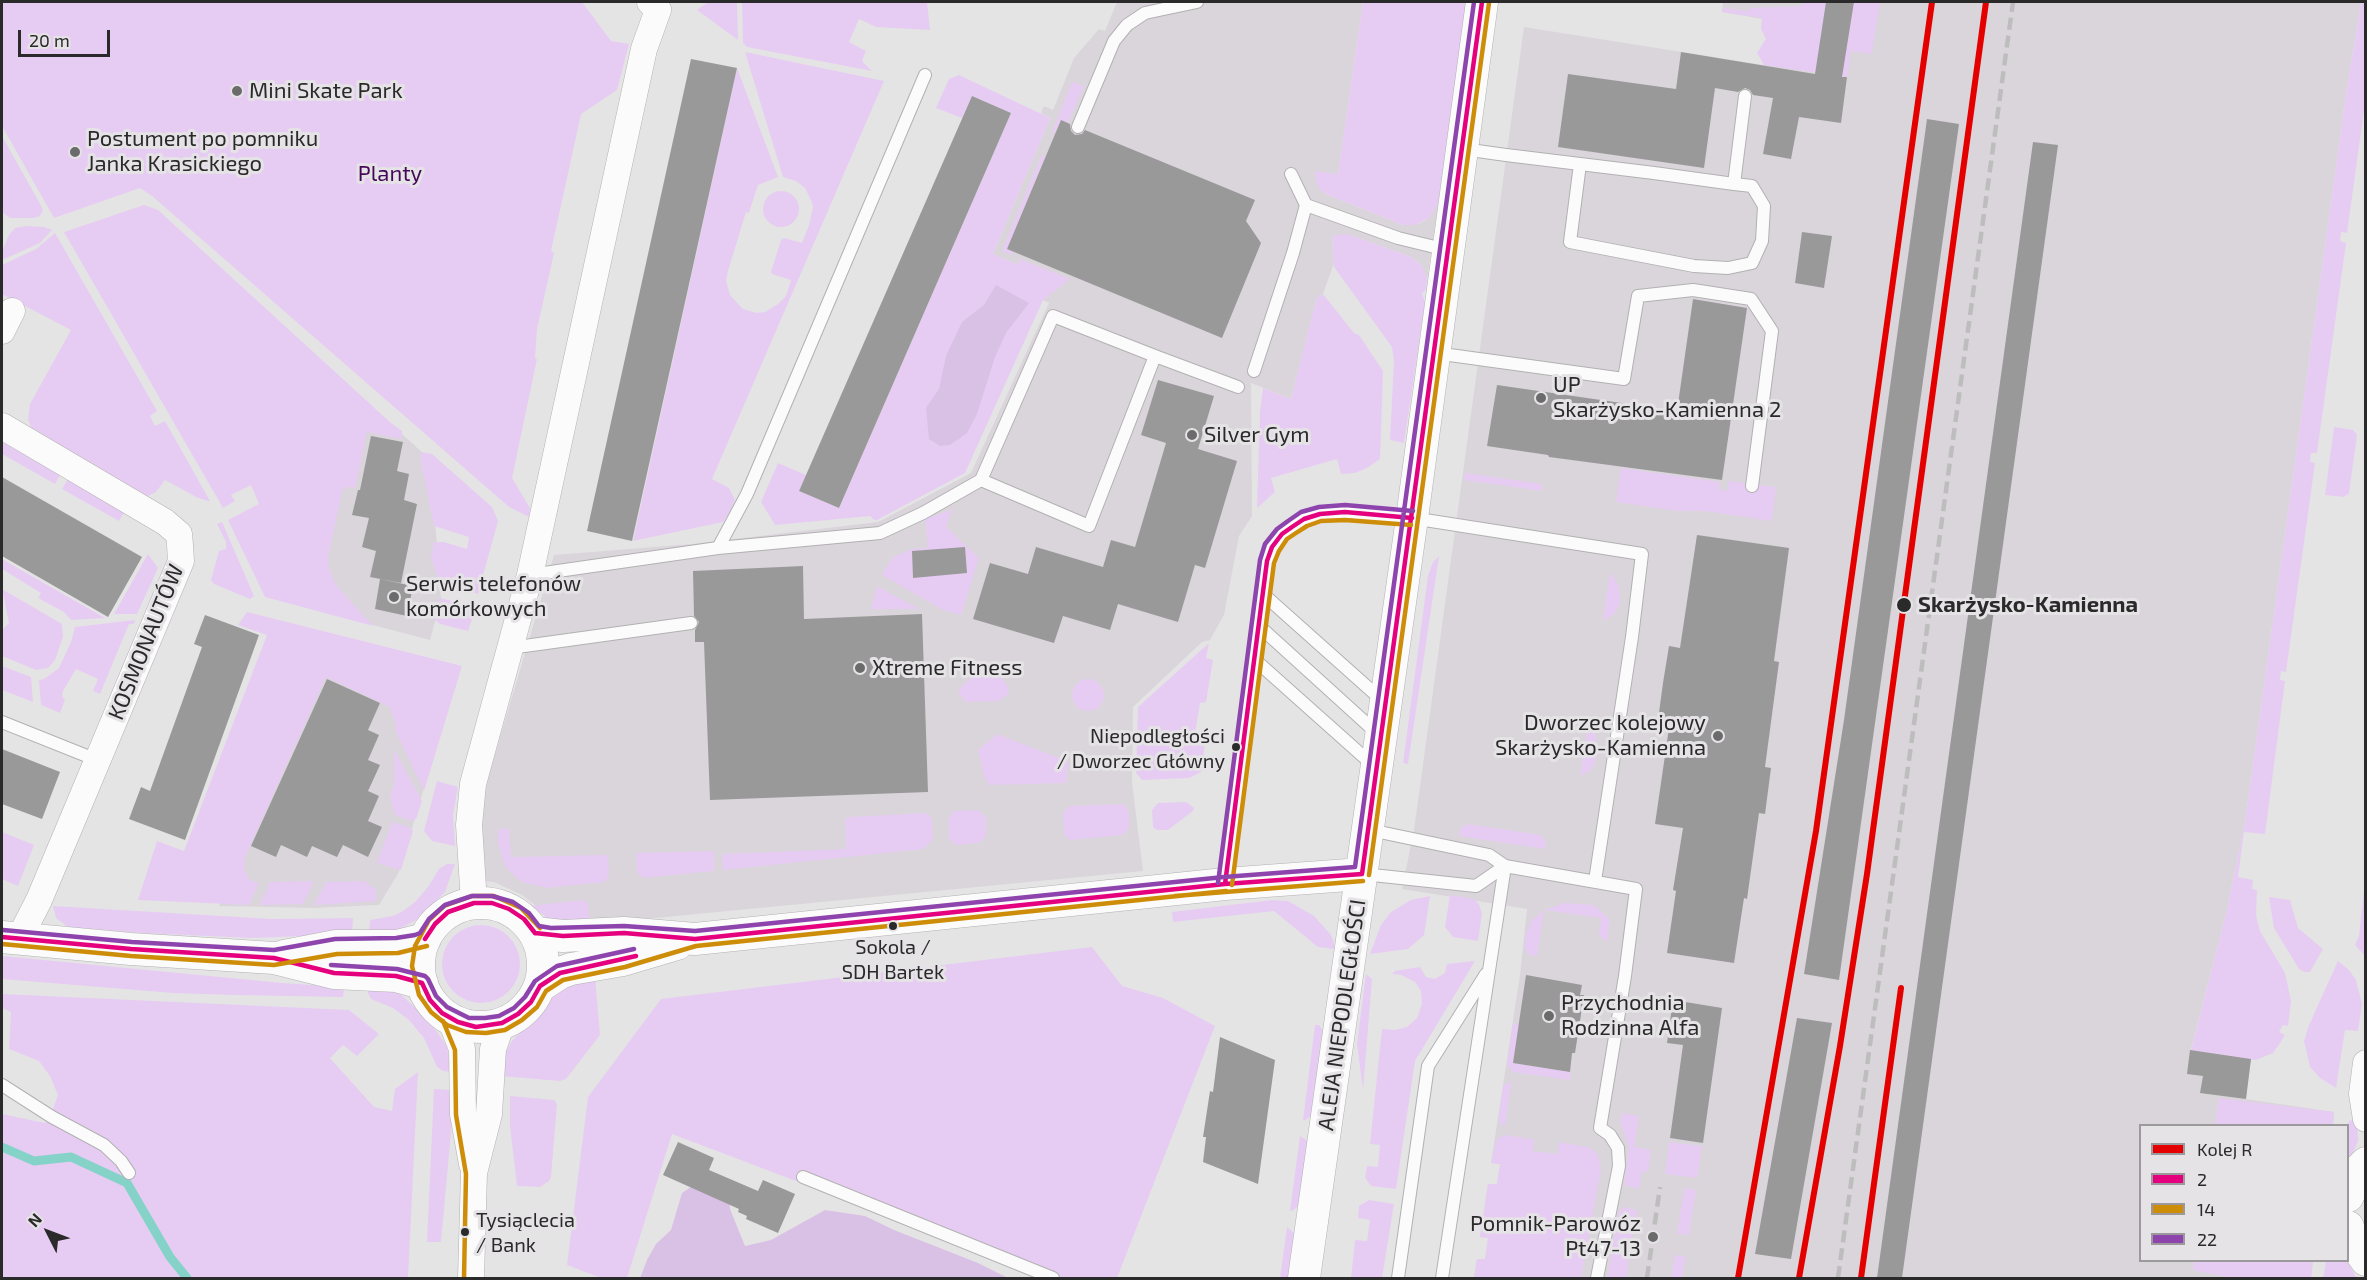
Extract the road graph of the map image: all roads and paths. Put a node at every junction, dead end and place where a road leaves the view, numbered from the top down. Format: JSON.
{"nodes":[{"id":1,"x":1197,"y":2,"type":"edge"},
{"id":2,"x":1482,"y":2,"type":"edge"},
{"id":3,"x":661,"y":4,"type":"edge"},
{"id":4,"x":925,"y":75,"type":"dead end"},
{"id":5,"x":1745,"y":96,"type":"dead end"},
{"id":6,"x":1078,"y":128,"type":"dead end"},
{"id":7,"x":1461,"y":149,"type":"junction"},
{"id":8,"x":1580,"y":164,"type":"junction"},
{"id":9,"x":1291,"y":174,"type":"dead end"},
{"id":10,"x":1734,"y":184,"type":"junction"},
{"id":11,"x":1306,"y":205,"type":"junction"},
{"id":12,"x":1447,"y":250,"type":"junction"},
{"id":13,"x":1434,"y":353,"type":"junction"},
{"id":14,"x":1155,"y":356,"type":"junction"},
{"id":15,"x":1254,"y":371,"type":"dead end"},
{"id":16,"x":1238,"y":387,"type":"dead end"},
{"id":17,"x":2,"y":426,"type":"edge"},
{"id":18,"x":981,"y":480,"type":"junction"},
{"id":19,"x":1752,"y":486,"type":"dead end"},
{"id":20,"x":1412,"y":518,"type":"junction"},
{"id":21,"x":718,"y":548,"type":"junction"},
{"id":22,"x":530,"y":575,"type":"junction"},
{"id":23,"x":1263,"y":594,"type":"junction"},
{"id":24,"x":691,"y":623,"type":"dead end"},
{"id":25,"x":1259,"y":626,"type":"junction"},
{"id":26,"x":510,"y":648,"type":"junction"},
{"id":27,"x":1254,"y":659,"type":"junction"},
{"id":28,"x":1386,"y":704,"type":"junction"},
{"id":29,"x":2,"y":722,"type":"edge"},
{"id":30,"x":1381,"y":737,"type":"junction"},
{"id":31,"x":98,"y":760,"type":"junction"},
{"id":32,"x":1377,"y":768,"type":"junction"},
{"id":33,"x":1368,"y":830,"type":"junction"},
{"id":34,"x":1505,"y":866,"type":"junction"},
{"id":35,"x":1362,"y":874,"type":"junction"},
{"id":36,"x":1595,"y":880,"type":"junction"},
{"id":37,"x":1224,"y":884,"type":"junction"},
{"id":38,"x":474,"y":903,"type":"junction"},
{"id":39,"x":535,"y":933,"type":"junction"},
{"id":40,"x":10,"y":938,"type":"edge"},
{"id":41,"x":425,"y":939,"type":"junction"},
{"id":42,"x":695,"y":939,"type":"junction"},
{"id":43,"x":274,"y":958,"type":"junction"},
{"id":44,"x":1490,"y":968,"type":"junction"},
{"id":45,"x":422,"y":983,"type":"junction"},
{"id":46,"x":540,"y":986,"type":"junction"},
{"id":47,"x":450,"y":1018,"type":"junction"},
{"id":48,"x":502,"y":1023,"type":"junction"},
{"id":49,"x":2366,"y":1063,"type":"edge"},
{"id":50,"x":2,"y":1085,"type":"edge"},
{"id":51,"x":2366,"y":1119,"type":"edge"},
{"id":52,"x":2366,"y":1162,"type":"edge"},
{"id":53,"x":129,"y":1173,"type":"dead end"},
{"id":54,"x":474,"y":1173,"type":"junction"},
{"id":55,"x":803,"y":1177,"type":"dead end"},
{"id":56,"x":2349,"y":1194,"type":"edge"},
{"id":57,"x":2349,"y":1231,"type":"edge"},
{"id":58,"x":2366,"y":1260,"type":"edge"},
{"id":59,"x":471,"y":1278,"type":"edge"},
{"id":60,"x":1053,"y":1278,"type":"edge"},
{"id":61,"x":1304,"y":1278,"type":"edge"},
{"id":62,"x":1398,"y":1278,"type":"edge"},
{"id":63,"x":1442,"y":1278,"type":"edge"},
{"id":64,"x":1597,"y":1278,"type":"edge"}],
"edges":[{"from":1,"to":6,"type":"lane"},
{"from":2,"to":7,"type":"street","name":"ALEJA NIEPODLEGŁOŚCI"},
{"from":3,"to":22,"type":"street"},
{"from":4,"to":21,"type":"lane"},
{"from":5,"to":10,"type":"lane"},
{"from":7,"to":8,"type":"lane"},
{"from":7,"to":12,"type":"street","name":"ALEJA NIEPODLEGŁOŚCI"},
{"from":8,"to":10,"type":"lane"},
{"from":8,"to":10,"type":"lane"},
{"from":9,"to":11,"type":"lane"},
{"from":11,"to":12,"type":"lane"},
{"from":11,"to":15,"type":"lane"},
{"from":12,"to":13,"type":"street","name":"ALEJA NIEPODLEGŁOŚCI"},
{"from":13,"to":19,"type":"lane"},
{"from":13,"to":20,"type":"street","name":"ALEJA NIEPODLEGŁOŚCI"},
{"from":14,"to":16,"type":"lane"},
{"from":14,"to":18,"type":"lane"},
{"from":14,"to":18,"type":"lane"},
{"from":17,"to":31,"type":"street","name":"KOSMONAUTÓW"},
{"from":18,"to":21,"type":"lane"},
{"from":20,"to":23,"type":"lane"},
{"from":20,"to":28,"type":"street","name":"ALEJA NIEPODLEGŁOŚCI"},
{"from":20,"to":36,"type":"lane"},
{"from":21,"to":22,"type":"lane"},
{"from":22,"to":26,"type":"street"},
{"from":23,"to":25,"type":"lane"},
{"from":23,"to":28,"type":"lane"},
{"from":24,"to":26,"type":"lane"},
{"from":25,"to":27,"type":"lane"},
{"from":25,"to":30,"type":"lane"},
{"from":26,"to":38,"type":"street"},
{"from":27,"to":32,"type":"lane"},
{"from":27,"to":37,"type":"lane"},
{"from":28,"to":30,"type":"street","name":"ALEJA NIEPODLEGŁOŚCI"},
{"from":29,"to":31,"type":"lane"},
{"from":30,"to":32,"type":"street","name":"ALEJA NIEPODLEGŁOŚCI"},
{"from":31,"to":40,"type":"street","name":"KOSMONAUTÓW"},
{"from":32,"to":33,"type":"street","name":"ALEJA NIEPODLEGŁOŚCI"},
{"from":33,"to":34,"type":"lane"},
{"from":33,"to":35,"type":"street","name":"ALEJA NIEPODLEGŁOŚCI"},
{"from":34,"to":35,"type":"lane"},
{"from":34,"to":36,"type":"lane"},
{"from":34,"to":44,"type":"lane"},
{"from":35,"to":37,"type":"street"},
{"from":35,"to":61,"type":"street","name":"ALEJA NIEPODLEGŁOŚCI"},
{"from":36,"to":64,"type":"lane"},
{"from":37,"to":42,"type":"street"},
{"from":38,"to":39,"type":"street"},
{"from":38,"to":41,"type":"street"},
{"from":39,"to":42,"type":"street"},
{"from":39,"to":46,"type":"street"},
{"from":40,"to":43,"type":"street"},
{"from":41,"to":43,"type":"street"},
{"from":41,"to":45,"type":"street"},
{"from":42,"to":46,"type":"street"},
{"from":43,"to":45,"type":"street"},
{"from":44,"to":62,"type":"lane"},
{"from":44,"to":63,"type":"lane"},
{"from":45,"to":47,"type":"street"},
{"from":46,"to":48,"type":"street"},
{"from":47,"to":48,"type":"street"},
{"from":47,"to":54,"type":"street"},
{"from":48,"to":54,"type":"street"},
{"from":49,"to":51,"type":"street"},
{"from":50,"to":53,"type":"lane"},
{"from":52,"to":56,"type":"street"},
{"from":54,"to":59,"type":"street"},
{"from":55,"to":60,"type":"lane"},
{"from":57,"to":58,"type":"street"}]}
